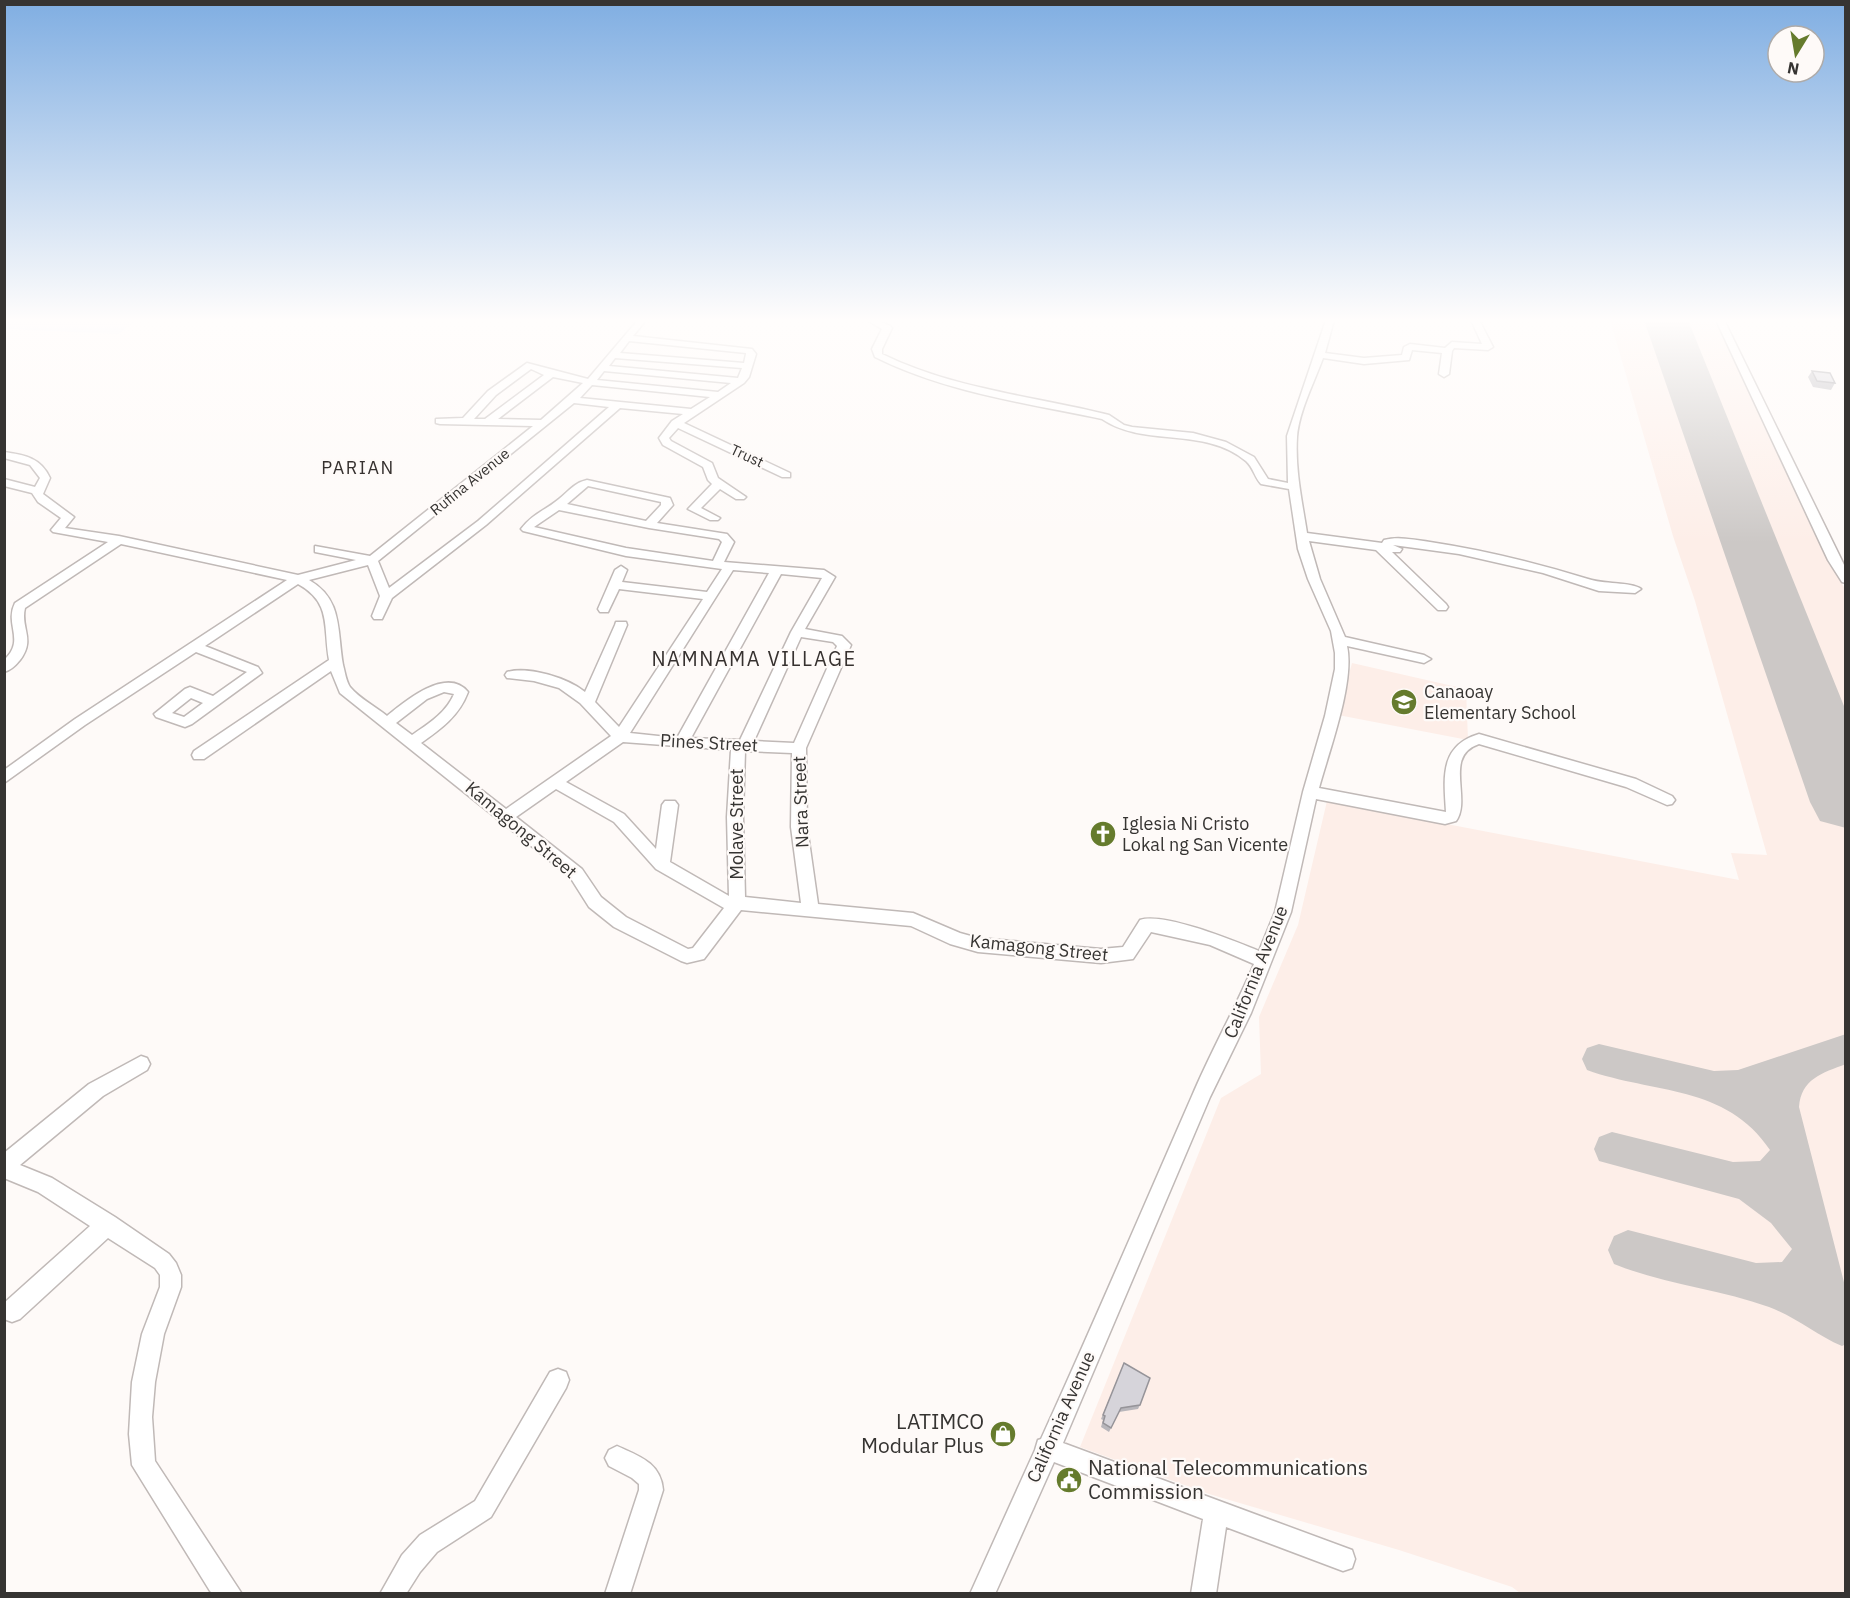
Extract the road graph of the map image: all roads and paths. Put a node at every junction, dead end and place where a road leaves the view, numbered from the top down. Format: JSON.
{"nodes":[{"id":1,"x":491,"y":395,"type":"edge"},
{"id":2,"x":524,"y":395,"type":"edge"},
{"id":3,"x":577,"y":395,"type":"edge"},
{"id":4,"x":716,"y":395,"type":"edge"},
{"id":5,"x":720,"y":395,"type":"joint"},
{"id":6,"x":1002,"y":395,"type":"edge"},
{"id":7,"x":1303,"y":395,"type":"edge"},
{"id":8,"x":1755,"y":395,"type":"edge"},
{"id":9,"x":572,"y":400,"type":"junction"},
{"id":10,"x":617,"y":405,"type":"junction"},
{"id":11,"x":692,"y":412,"type":"junction"},
{"id":12,"x":440,"y":421,"type":"dead end"},
{"id":13,"x":465,"y":422,"type":"junction"},
{"id":14,"x":486,"y":423,"type":"junction"},
{"id":15,"x":543,"y":423,"type":"junction"},
{"id":16,"x":676,"y":423,"type":"junction"},
{"id":17,"x":4,"y":455,"type":"edge"},
{"id":18,"x":786,"y":475,"type":"dead end"},
{"id":19,"x":10,"y":484,"type":"edge"},
{"id":20,"x":718,"y":485,"type":"junction"},
{"id":21,"x":1294,"y":487,"type":"junction"},
{"id":22,"x":37,"y":491,"type":"junction"},
{"id":23,"x":4,"y":492,"type":"edge"},
{"id":24,"x":740,"y":497,"type":"dead end"},
{"id":25,"x":558,"y":506,"type":"junction"},
{"id":26,"x":714,"y":518,"type":"dead end"},
{"id":27,"x":649,"y":525,"type":"junction"},
{"id":28,"x":1301,"y":536,"type":"junction"},
{"id":29,"x":119,"y":540,"type":"junction"},
{"id":30,"x":1383,"y":547,"type":"junction"},
{"id":31,"x":319,"y":549,"type":"dead end"},
{"id":32,"x":1446,"y":557,"type":"dead end"},
{"id":33,"x":372,"y":560,"type":"junction"},
{"id":34,"x":723,"y":566,"type":"junction"},
{"id":35,"x":621,"y":570,"type":"dead end"},
{"id":36,"x":777,"y":570,"type":"junction"},
{"id":37,"x":298,"y":579,"type":"junction"},
{"id":38,"x":1845,"y":579,"type":"edge"},
{"id":39,"x":615,"y":585,"type":"junction"},
{"id":40,"x":1635,"y":589,"type":"dead end"},
{"id":41,"x":386,"y":596,"type":"junction"},
{"id":42,"x":711,"y":596,"type":"junction"},
{"id":43,"x":1442,"y":607,"type":"dead end"},
{"id":44,"x":604,"y":609,"type":"dead end"},
{"id":45,"x":378,"y":616,"type":"dead end"},
{"id":46,"x":621,"y":625,"type":"dead end"},
{"id":47,"x":797,"y":632,"type":"junction"},
{"id":48,"x":1340,"y":640,"type":"junction"},
{"id":49,"x":194,"y":646,"type":"junction"},
{"id":50,"x":1424,"y":659,"type":"dead end"},
{"id":51,"x":336,"y":661,"type":"junction"},
{"id":52,"x":4,"y":668,"type":"edge"},
{"id":53,"x":512,"y":675,"type":"dead end"},
{"id":54,"x":588,"y":701,"type":"junction"},
{"id":55,"x":215,"y":702,"type":"dead end"},
{"id":56,"x":387,"y":723,"type":"junction"},
{"id":57,"x":620,"y":737,"type":"junction"},
{"id":58,"x":412,"y":742,"type":"junction"},
{"id":59,"x":681,"y":743,"type":"junction"},
{"id":60,"x":741,"y":745,"type":"junction"},
{"id":61,"x":799,"y":748,"type":"junction"},
{"id":62,"x":199,"y":754,"type":"dead end"},
{"id":63,"x":4,"y":778,"type":"edge"},
{"id":64,"x":555,"y":782,"type":"junction"},
{"id":65,"x":1310,"y":792,"type":"junction"},
{"id":66,"x":1667,"y":800,"type":"dead end"},
{"id":67,"x":670,"y":805,"type":"dead end"},
{"id":68,"x":505,"y":817,"type":"junction"},
{"id":69,"x":663,"y":865,"type":"junction"},
{"id":70,"x":737,"y":903,"type":"junction"},
{"id":71,"x":810,"y":909,"type":"junction"},
{"id":72,"x":1263,"y":960,"type":"junction"},
{"id":73,"x":141,"y":1064,"type":"dead end"},
{"id":74,"x":4,"y":1167,"type":"edge"},
{"id":75,"x":108,"y":1224,"type":"junction"},
{"id":76,"x":12,"y":1311,"type":"dead end"},
{"id":77,"x":558,"y":1380,"type":"dead end"},
{"id":78,"x":1046,"y":1448,"type":"junction"},
{"id":79,"x":617,"y":1458,"type":"dead end"},
{"id":80,"x":1216,"y":1512,"type":"junction"},
{"id":81,"x":1343,"y":1559,"type":"dead end"},
{"id":82,"x":230,"y":1593,"type":"edge"},
{"id":83,"x":392,"y":1593,"type":"edge"},
{"id":84,"x":617,"y":1593,"type":"edge"},
{"id":85,"x":982,"y":1593,"type":"edge"},
{"id":86,"x":1203,"y":1593,"type":"edge"}],
"edges":[{"from":1,"to":13,"type":"street"},
{"from":2,"to":14,"type":"street"},
{"from":3,"to":9,"type":"street","name":"Rufina Avenue"},
{"from":4,"to":5,"type":"street"},
{"from":5,"to":11,"type":"street"},
{"from":6,"to":21,"type":"street"},
{"from":7,"to":21,"type":"street","name":"California Avenue"},
{"from":8,"to":38,"type":"street"},
{"from":9,"to":10,"type":"street"},
{"from":9,"to":15,"type":"street","name":"Rufina Avenue"},
{"from":10,"to":11,"type":"street"},
{"from":10,"to":41,"type":"street"},
{"from":11,"to":16,"type":"street"},
{"from":12,"to":13,"type":"street"},
{"from":13,"to":14,"type":"street"},
{"from":14,"to":15,"type":"street"},
{"from":15,"to":33,"type":"street","name":"Rufina Avenue"},
{"from":16,"to":18,"type":"street","name":"Trust"},
{"from":16,"to":20,"type":"street"},
{"from":17,"to":22,"type":"street"},
{"from":19,"to":22,"type":"street"},
{"from":19,"to":23,"type":"street"},
{"from":20,"to":24,"type":"street"},
{"from":20,"to":26,"type":"street"},
{"from":21,"to":28,"type":"street","name":"California Avenue"},
{"from":22,"to":29,"type":"street","name":"Kamagong Street"},
{"from":25,"to":27,"type":"street"},
{"from":25,"to":27,"type":"street"},
{"from":25,"to":34,"type":"street"},
{"from":27,"to":34,"type":"street"},
{"from":28,"to":30,"type":"street"},
{"from":28,"to":48,"type":"street","name":"California Avenue"},
{"from":29,"to":37,"type":"street","name":"Kamagong Street"},
{"from":29,"to":52,"type":"street"},
{"from":30,"to":32,"type":"street"},
{"from":30,"to":40,"type":"street"},
{"from":30,"to":43,"type":"street"},
{"from":31,"to":33,"type":"street"},
{"from":33,"to":37,"type":"street","name":"Rufina Avenue"},
{"from":33,"to":41,"type":"street"},
{"from":34,"to":36,"type":"street"},
{"from":34,"to":42,"type":"street"},
{"from":35,"to":39,"type":"street"},
{"from":36,"to":47,"type":"street"},
{"from":36,"to":59,"type":"street"},
{"from":37,"to":49,"type":"street"},
{"from":37,"to":51,"type":"street","name":"Kamagong Street"},
{"from":39,"to":42,"type":"street"},
{"from":39,"to":44,"type":"street"},
{"from":41,"to":45,"type":"street"},
{"from":42,"to":57,"type":"street"},
{"from":46,"to":54,"type":"street"},
{"from":47,"to":60,"type":"street","name":"Molave Street"},
{"from":47,"to":61,"type":"street","name":"Nara Street"},
{"from":48,"to":50,"type":"street"},
{"from":48,"to":65,"type":"street","name":"California Avenue"},
{"from":49,"to":55,"type":"street"},
{"from":49,"to":63,"type":"street"},
{"from":51,"to":56,"type":"street","name":"Kamagong Street"},
{"from":51,"to":62,"type":"street"},
{"from":53,"to":54,"type":"street"},
{"from":54,"to":57,"type":"street"},
{"from":56,"to":58,"type":"street","name":"Kamagong Street"},
{"from":56,"to":58,"type":"street"},
{"from":57,"to":59,"type":"street","name":"Pines Street"},
{"from":57,"to":64,"type":"street"},
{"from":58,"to":68,"type":"street","name":"Kamagong Street"},
{"from":59,"to":60,"type":"street","name":"Pines Street"},
{"from":60,"to":61,"type":"street","name":"Pines Street"},
{"from":60,"to":70,"type":"street","name":"Molave Street"},
{"from":61,"to":71,"type":"street","name":"Nara Street"},
{"from":64,"to":68,"type":"street"},
{"from":64,"to":69,"type":"street"},
{"from":65,"to":66,"type":"street"},
{"from":65,"to":72,"type":"street","name":"California Avenue"},
{"from":67,"to":69,"type":"street"},
{"from":68,"to":70,"type":"street","name":"Kamagong Street"},
{"from":69,"to":70,"type":"street"},
{"from":70,"to":71,"type":"street","name":"Kamagong Street"},
{"from":71,"to":72,"type":"street","name":"Kamagong Street"},
{"from":72,"to":78,"type":"street","name":"California Avenue"},
{"from":73,"to":74,"type":"street"},
{"from":74,"to":75,"type":"street"},
{"from":75,"to":76,"type":"street"},
{"from":75,"to":82,"type":"street"},
{"from":77,"to":83,"type":"street"},
{"from":78,"to":80,"type":"street"},
{"from":78,"to":85,"type":"street","name":"California Avenue"},
{"from":79,"to":84,"type":"street"},
{"from":80,"to":81,"type":"street"},
{"from":80,"to":86,"type":"street"}]}
